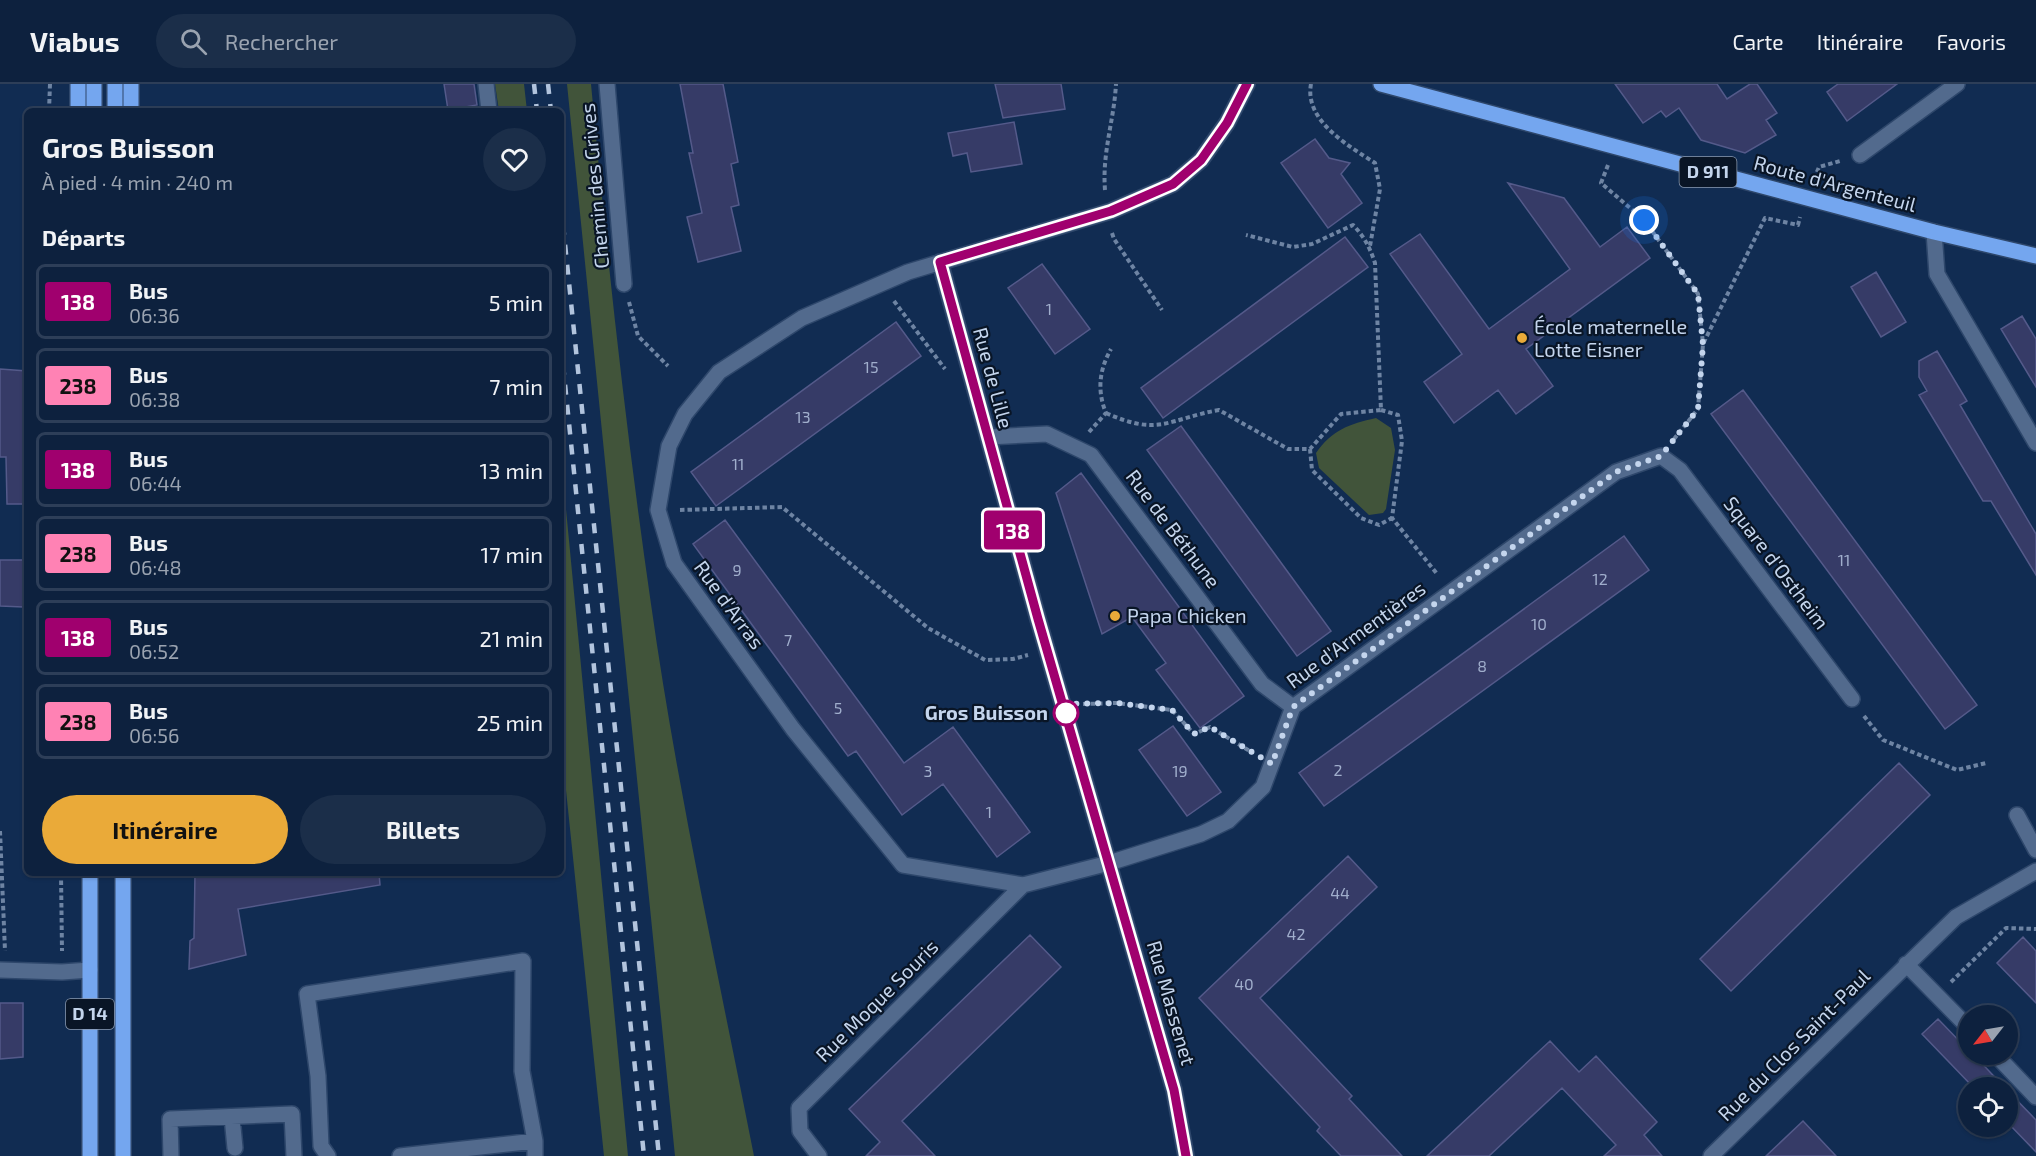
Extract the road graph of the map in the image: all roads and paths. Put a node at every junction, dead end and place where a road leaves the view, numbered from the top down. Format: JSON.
{"nodes":[{"id":1,"x":50,"y":84,"type":"edge"},
{"id":2,"x":78,"y":84,"type":"edge"},
{"id":3,"x":94,"y":84,"type":"edge"},
{"id":4,"x":115,"y":84,"type":"edge"},
{"id":5,"x":131,"y":84,"type":"edge"},
{"id":6,"x":486,"y":84,"type":"edge"},
{"id":7,"x":606,"y":84,"type":"edge"},
{"id":8,"x":1116,"y":84,"type":"edge"},
{"id":9,"x":1247,"y":84,"type":"edge"},
{"id":10,"x":1311,"y":84,"type":"edge"},
{"id":11,"x":1381,"y":84,"type":"edge"},
{"id":12,"x":1957,"y":84,"type":"edge"},
{"id":13,"x":49,"y":108,"type":"edge"},
{"id":14,"x":78,"y":108,"type":"edge"},
{"id":15,"x":94,"y":108,"type":"edge"},
{"id":16,"x":115,"y":108,"type":"edge"},
{"id":17,"x":130,"y":108,"type":"edge"},
{"id":18,"x":489,"y":108,"type":"edge"},
{"id":19,"x":1614,"y":146,"type":"junction"},
{"id":20,"x":1860,"y":155,"type":"joint"},
{"id":21,"x":1804,"y":198,"type":"junction"},
{"id":22,"x":1107,"y":212,"type":"junction"},
{"id":23,"x":1934,"y":232,"type":"junction"},
{"id":24,"x":1246,"y":235,"type":"dead end"},
{"id":25,"x":1370,"y":247,"type":"junction"},
{"id":26,"x":2036,"y":256,"type":"edge"},
{"id":27,"x":940,"y":262,"type":"junction"},
{"id":28,"x":624,"y":284,"type":"joint"},
{"id":29,"x":881,"y":284,"type":"junction"},
{"id":30,"x":1162,"y":310,"type":"dead end"},
{"id":31,"x":1703,"y":345,"type":"junction"},
{"id":32,"x":1111,"y":349,"type":"dead end"},
{"id":33,"x":668,"y":366,"type":"dead end"},
{"id":34,"x":949,"y":374,"type":"dead end"},
{"id":35,"x":1382,"y":410,"type":"junction"},
{"id":36,"x":1106,"y":412,"type":"junction"},
{"id":37,"x":988,"y":436,"type":"junction"},
{"id":38,"x":2036,"y":443,"type":"edge"},
{"id":39,"x":1072,"y":446,"type":"junction"},
{"id":40,"x":1310,"y":449,"type":"junction"},
{"id":41,"x":1661,"y":456,"type":"junction"},
{"id":42,"x":658,"y":510,"type":"junction"},
{"id":43,"x":1392,"y":518,"type":"junction"},
{"id":44,"x":1451,"y":592,"type":"junction"},
{"id":45,"x":1047,"y":650,"type":"junction"},
{"id":46,"x":1852,"y":699,"type":"joint"},
{"id":47,"x":1064,"y":704,"type":"junction"},
{"id":48,"x":1293,"y":707,"type":"junction"},
{"id":49,"x":1986,"y":763,"type":"dead end"},
{"id":50,"x":1272,"y":764,"type":"junction"},
{"id":51,"x":2017,"y":815,"type":"dead end"},
{"id":52,"x":0,"y":831,"type":"edge"},
{"id":53,"x":2036,"y":850,"type":"edge"},
{"id":54,"x":1109,"y":862,"type":"junction"},
{"id":55,"x":2036,"y":871,"type":"edge"},
{"id":56,"x":62,"y":876,"type":"edge"},
{"id":57,"x":90,"y":876,"type":"edge"},
{"id":58,"x":123,"y":876,"type":"edge"},
{"id":59,"x":1023,"y":885,"type":"junction"},
{"id":60,"x":2036,"y":929,"type":"edge"},
{"id":61,"x":62,"y":951,"type":"dead end"},
{"id":62,"x":1906,"y":964,"type":"junction"},
{"id":63,"x":3,"y":969,"type":"edge"},
{"id":64,"x":90,"y":970,"type":"junction"},
{"id":65,"x":1938,"y":996,"type":"junction"},
{"id":66,"x":1958,"y":1017,"type":"edge"},
{"id":67,"x":2005,"y":1065,"type":"edge"},
{"id":68,"x":2036,"y":1097,"type":"edge"},
{"id":69,"x":232,"y":1117,"type":"junction"},
{"id":70,"x":235,"y":1148,"type":"dead end"},
{"id":71,"x":535,"y":1148,"type":"edge"},
{"id":72,"x":90,"y":1156,"type":"edge"},
{"id":73,"x":123,"y":1156,"type":"edge"},
{"id":74,"x":171,"y":1156,"type":"edge"},
{"id":75,"x":294,"y":1156,"type":"edge"},
{"id":76,"x":328,"y":1156,"type":"edge"},
{"id":77,"x":400,"y":1156,"type":"edge"},
{"id":78,"x":819,"y":1156,"type":"edge"},
{"id":79,"x":1186,"y":1156,"type":"edge"},
{"id":80,"x":1711,"y":1156,"type":"edge"}],
"edges":[{"from":1,"to":13,"type":"path"},
{"from":2,"to":14,"type":"main road"},
{"from":3,"to":15,"type":"main road"},
{"from":4,"to":16,"type":"main road"},
{"from":5,"to":17,"type":"main road"},
{"from":6,"to":18,"type":"street"},
{"from":7,"to":28,"type":"street","name":"Chemin des Grives"},
{"from":8,"to":22,"type":"path"},
{"from":9,"to":22,"type":"street"},
{"from":10,"to":25,"type":"path"},
{"from":11,"to":19,"type":"main road","name":"Route d'Argenteuil","number":"D 911"},
{"from":12,"to":20,"type":"street"},
{"from":19,"to":21,"type":"main road","name":"Route d'Argenteuil","number":"D 911"},
{"from":19,"to":31,"type":"path"},
{"from":20,"to":21,"type":"path"},
{"from":21,"to":23,"type":"main road","name":"Route d'Argenteuil","number":"D 911"},
{"from":21,"to":31,"type":"path"},
{"from":22,"to":27,"type":"street"},
{"from":22,"to":30,"type":"path"},
{"from":23,"to":26,"type":"main road","name":"Route d'Argenteuil","number":"D 911"},
{"from":23,"to":38,"type":"street"},
{"from":24,"to":25,"type":"path"},
{"from":25,"to":35,"type":"path"},
{"from":27,"to":29,"type":"street","name":"Rue d'Arras"},
{"from":27,"to":37,"type":"street","name":"Rue de Lille"},
{"from":28,"to":33,"type":"path"},
{"from":29,"to":34,"type":"path"},
{"from":29,"to":42,"type":"street","name":"Rue d'Arras"},
{"from":31,"to":41,"type":"path"},
{"from":32,"to":36,"type":"path"},
{"from":35,"to":40,"type":"path"},
{"from":35,"to":43,"type":"path"},
{"from":36,"to":39,"type":"path"},
{"from":36,"to":40,"type":"path"},
{"from":37,"to":39,"type":"street","name":"Rue de Béthune"},
{"from":37,"to":45,"type":"street","name":"Rue de Lille"},
{"from":39,"to":48,"type":"street","name":"Rue de Béthune"},
{"from":40,"to":43,"type":"path"},
{"from":41,"to":44,"type":"street","name":"Rue d'Armentières"},
{"from":41,"to":46,"type":"street","name":"Square d'Ostheim"},
{"from":42,"to":45,"type":"path"},
{"from":42,"to":59,"type":"street","name":"Rue d'Arras"},
{"from":43,"to":44,"type":"path"},
{"from":44,"to":48,"type":"street","name":"Rue d'Armentières"},
{"from":45,"to":47,"type":"street","name":"Rue de Lille"},
{"from":46,"to":49,"type":"path"},
{"from":47,"to":50,"type":"path"},
{"from":47,"to":54,"type":"street","name":"Rue de Lille"},
{"from":48,"to":50,"type":"street","name":"Rue d'Armentières"},
{"from":50,"to":54,"type":"street","name":"Rue d'Armentières"},
{"from":51,"to":53,"type":"street"},
{"from":52,"to":63,"type":"path"},
{"from":54,"to":59,"type":"street","name":"Rue d'Arras"},
{"from":54,"to":79,"type":"street","name":"Rue Massenet"},
{"from":55,"to":62,"type":"street","name":"Rue du Clos Saint-Paul"},
{"from":56,"to":61,"type":"path"},
{"from":57,"to":64,"type":"main road","number":"D 14"},
{"from":58,"to":73,"type":"main road"},
{"from":59,"to":78,"type":"street","name":"Rue Moque Souris"},
{"from":60,"to":65,"type":"path"},
{"from":62,"to":65,"type":"street"},
{"from":62,"to":80,"type":"street","name":"Rue du Clos Saint-Paul"},
{"from":63,"to":64,"type":"street"},
{"from":64,"to":72,"type":"main road","number":"D 14"},
{"from":65,"to":66,"type":"street"},
{"from":67,"to":68,"type":"street"},
{"from":69,"to":70,"type":"street"},
{"from":69,"to":74,"type":"street"},
{"from":69,"to":75,"type":"street"},
{"from":71,"to":76,"type":"street"},
{"from":71,"to":77,"type":"street"}]}
